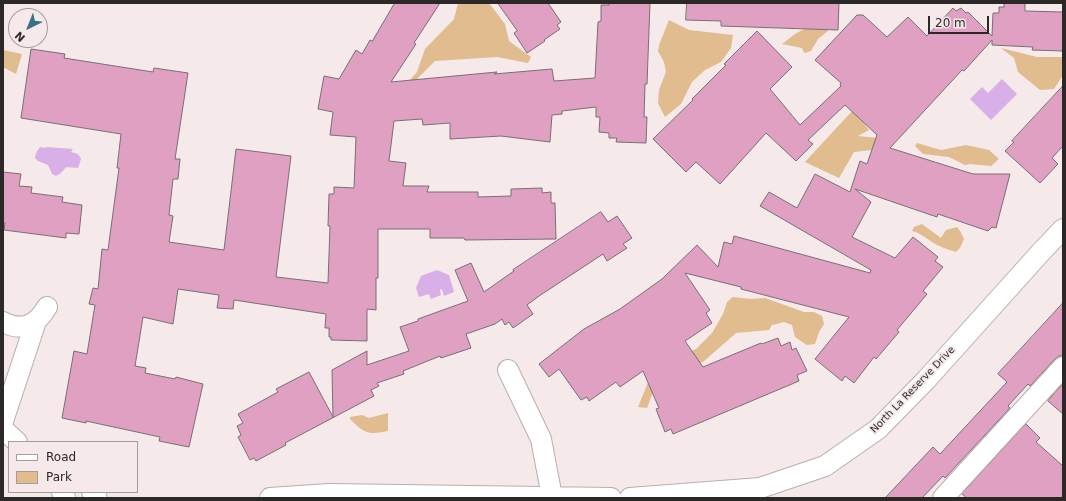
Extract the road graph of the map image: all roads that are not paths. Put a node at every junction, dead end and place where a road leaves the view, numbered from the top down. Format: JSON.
{"nodes":[{"id":1,"x":1063,"y":229,"type":"edge"},
{"id":2,"x":3,"y":322,"type":"edge"},
{"id":3,"x":1063,"y":366,"type":"edge"},
{"id":4,"x":11,"y":368,"type":"edge"},
{"id":5,"x":508,"y":370,"type":"dead end"},
{"id":6,"x":3,"y":421,"type":"edge"},
{"id":7,"x":3,"y":429,"type":"edge"},
{"id":8,"x":16,"y":441,"type":"edge"},
{"id":9,"x":323,"y":496,"type":"edge"},
{"id":10,"x":552,"y":497,"type":"edge"},
{"id":11,"x":270,"y":498,"type":"edge"},
{"id":12,"x":611,"y":498,"type":"edge"},
{"id":13,"x":630,"y":498,"type":"edge"},
{"id":14,"x":943,"y":498,"type":"edge"}],
"edges":[{"from":1,"to":13,"type":"street","name":"North La Reserve Drive"},
{"from":2,"to":4,"type":"street"},
{"from":3,"to":14,"type":"street"},
{"from":4,"to":6,"type":"street"},
{"from":5,"to":10,"type":"street"},
{"from":7,"to":8,"type":"street"},
{"from":9,"to":10,"type":"street"},
{"from":9,"to":11,"type":"street"},
{"from":10,"to":12,"type":"street"}]}
